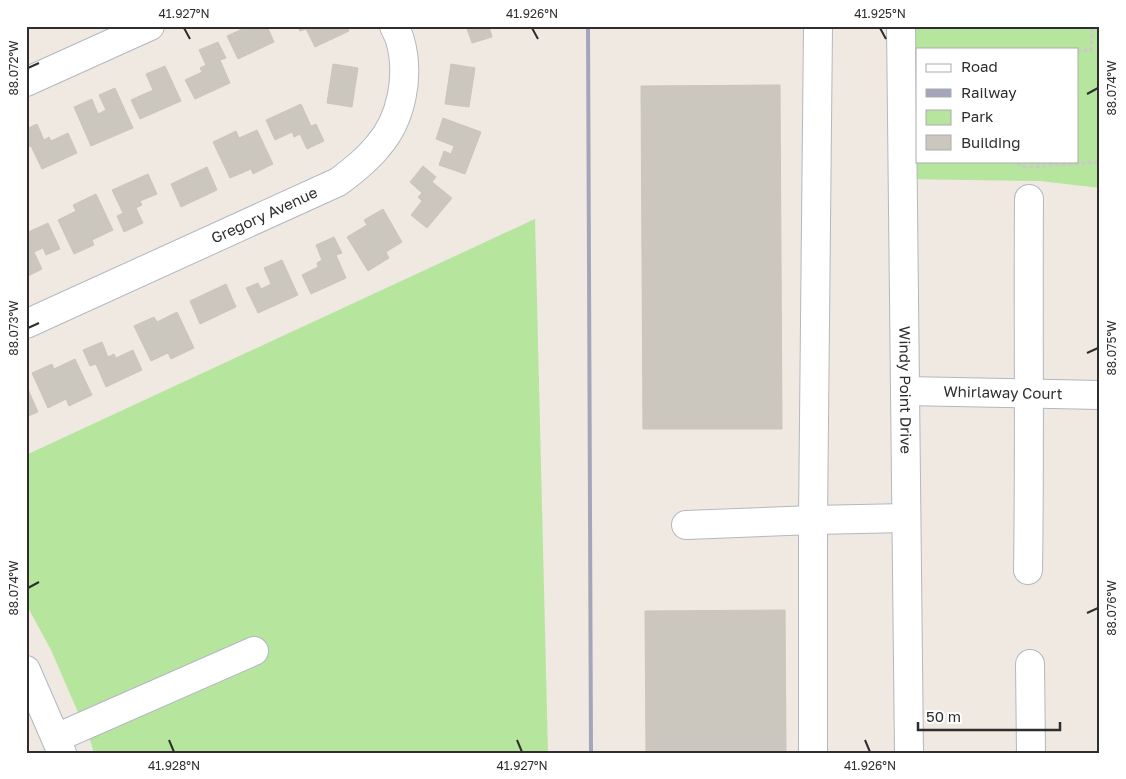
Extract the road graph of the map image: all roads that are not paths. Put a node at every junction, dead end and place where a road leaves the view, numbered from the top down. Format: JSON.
{"nodes":[{"id":1,"x":150,"y":26,"type":"edge"},
{"id":2,"x":394,"y":26,"type":"edge"},
{"id":3,"x":818,"y":26,"type":"edge"},
{"id":4,"x":901,"y":26,"type":"edge"},
{"id":5,"x":26,"y":82,"type":"edge"},
{"id":6,"x":1028,"y":199,"type":"dead end"},
{"id":7,"x":26,"y":324,"type":"edge"},
{"id":8,"x":904,"y":391,"type":"junction"},
{"id":9,"x":1028,"y":394,"type":"junction"},
{"id":10,"x":1100,"y":395,"type":"edge"},
{"id":11,"x":906,"y":518,"type":"junction"},
{"id":12,"x":812,"y":520,"type":"junction"},
{"id":13,"x":686,"y":525,"type":"dead end"},
{"id":14,"x":1028,"y":570,"type":"dead end"},
{"id":15,"x":254,"y":651,"type":"dead end"},
{"id":16,"x":1030,"y":664,"type":"dead end"},
{"id":17,"x":26,"y":670,"type":"edge"},
{"id":18,"x":59,"y":745,"type":"edge"},
{"id":19,"x":813,"y":753,"type":"edge"},
{"id":20,"x":909,"y":753,"type":"edge"},
{"id":21,"x":1032,"y":753,"type":"edge"}],
"edges":[{"from":1,"to":5,"type":"street"},
{"from":2,"to":7,"type":"street","name":"Gregory Avenue"},
{"from":3,"to":12,"type":"street"},
{"from":4,"to":8,"type":"street","name":"Windy Point Drive"},
{"from":6,"to":9,"type":"street"},
{"from":8,"to":9,"type":"street","name":"Whirlaway Court"},
{"from":8,"to":11,"type":"street","name":"Windy Point Drive"},
{"from":9,"to":10,"type":"street","name":"Whirlaway Court"},
{"from":9,"to":14,"type":"street"},
{"from":11,"to":12,"type":"street"},
{"from":11,"to":20,"type":"street","name":"Windy Point Drive"},
{"from":12,"to":13,"type":"street"},
{"from":12,"to":19,"type":"street"},
{"from":15,"to":18,"type":"street"},
{"from":16,"to":21,"type":"street"},
{"from":17,"to":18,"type":"street"}]}
